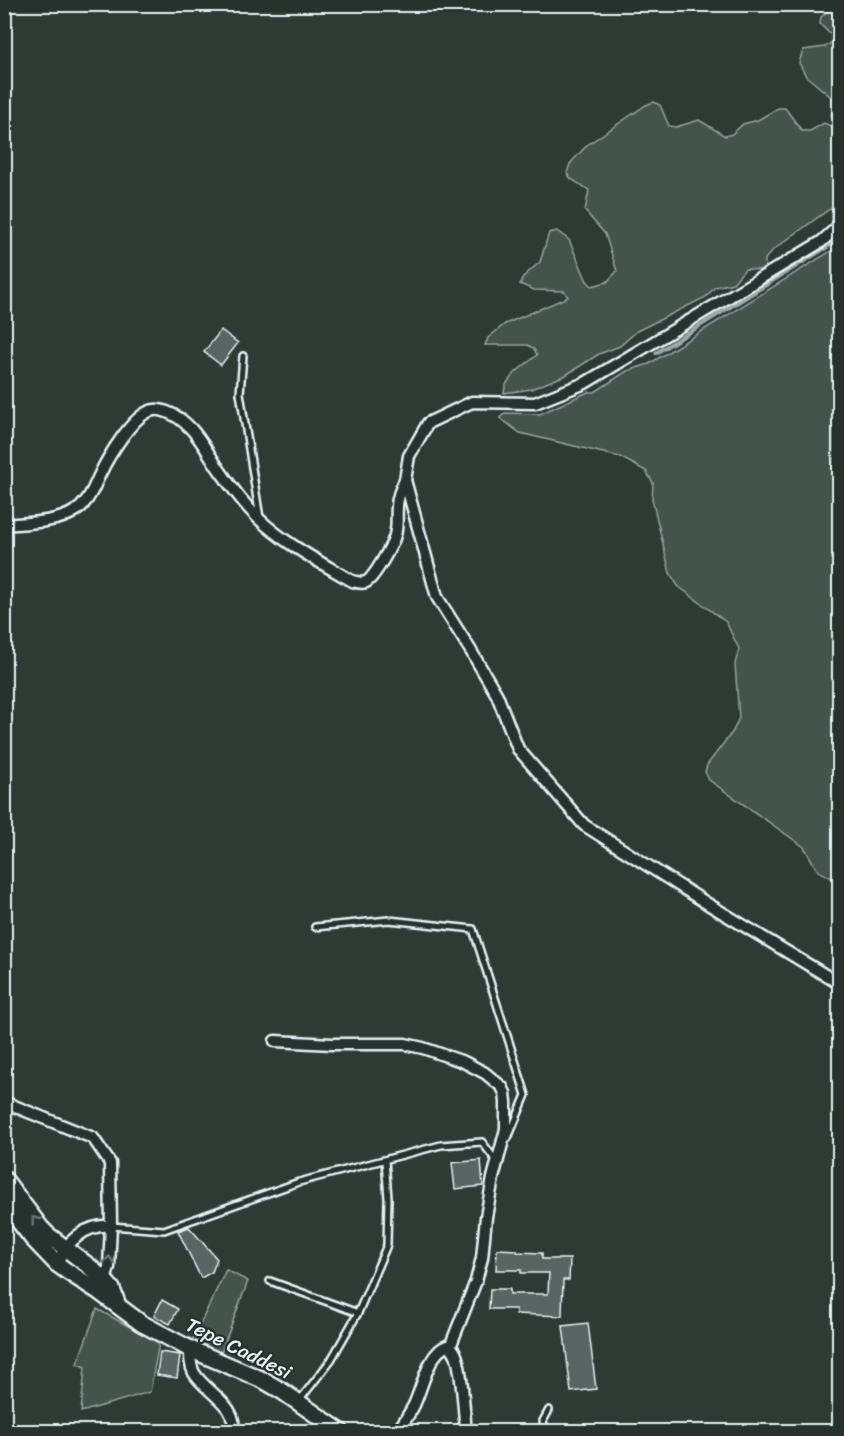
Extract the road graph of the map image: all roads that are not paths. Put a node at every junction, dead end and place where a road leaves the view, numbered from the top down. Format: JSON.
{"nodes":[{"id":1,"x":840,"y":225,"type":"edge"},
{"id":2,"x":243,"y":356,"type":"dead end"},
{"id":3,"x":405,"y":480,"type":"junction"},
{"id":4,"x":260,"y":519,"type":"junction"},
{"id":5,"x":4,"y":525,"type":"edge"},
{"id":6,"x":315,"y":927,"type":"dead end"},
{"id":7,"x":840,"y":984,"type":"edge"},
{"id":8,"x":275,"y":1041,"type":"dead end"},
{"id":9,"x":4,"y":1102,"type":"edge"},
{"id":10,"x":385,"y":1160,"type":"junction"},
{"id":11,"x":498,"y":1162,"type":"junction"},
{"id":12,"x":6,"y":1191,"type":"edge"},
{"id":13,"x":111,"y":1226,"type":"junction"},
{"id":14,"x":65,"y":1247,"type":"junction"},
{"id":15,"x":57,"y":1263,"type":"junction"},
{"id":16,"x":270,"y":1281,"type":"dead end"},
{"id":17,"x":102,"y":1286,"type":"junction"},
{"id":18,"x":358,"y":1313,"type":"junction"},
{"id":19,"x":450,"y":1347,"type":"junction"},
{"id":20,"x":190,"y":1349,"type":"junction"},
{"id":21,"x":299,"y":1402,"type":"junction"},
{"id":22,"x":549,"y":1410,"type":"dead end"},
{"id":23,"x":232,"y":1431,"type":"edge"},
{"id":24,"x":341,"y":1431,"type":"edge"},
{"id":25,"x":397,"y":1431,"type":"edge"},
{"id":26,"x":466,"y":1431,"type":"edge"},
{"id":27,"x":544,"y":1431,"type":"edge"}],
"edges":[{"from":1,"to":3,"type":"street"},
{"from":2,"to":4,"type":"lane"},
{"from":3,"to":4,"type":"street"},
{"from":3,"to":7,"type":"street"},
{"from":4,"to":5,"type":"street"},
{"from":6,"to":11,"type":"lane"},
{"from":8,"to":11,"type":"street"},
{"from":9,"to":13,"type":"street"},
{"from":10,"to":11,"type":"lane"},
{"from":10,"to":13,"type":"lane"},
{"from":10,"to":18,"type":"lane"},
{"from":11,"to":19,"type":"street"},
{"from":14,"to":12,"type":"street","one_way":true},
{"from":12,"to":15,"type":"street"},
{"from":13,"to":14,"type":"street"},
{"from":17,"to":13,"type":"street","one_way":true},
{"from":14,"to":15,"type":"street"},
{"from":14,"to":17,"type":"street"},
{"from":15,"to":17,"type":"street"},
{"from":16,"to":18,"type":"lane"},
{"from":17,"to":20,"type":"street","name":"Tepe Caddesi"},
{"from":18,"to":21,"type":"lane"},
{"from":19,"to":25,"type":"street"},
{"from":19,"to":26,"type":"street"},
{"from":20,"to":21,"type":"street","name":"Tepe Caddesi"},
{"from":20,"to":23,"type":"street"},
{"from":21,"to":24,"type":"street","name":"Tepe Caddesi"},
{"from":22,"to":27,"type":"lane"}]}
